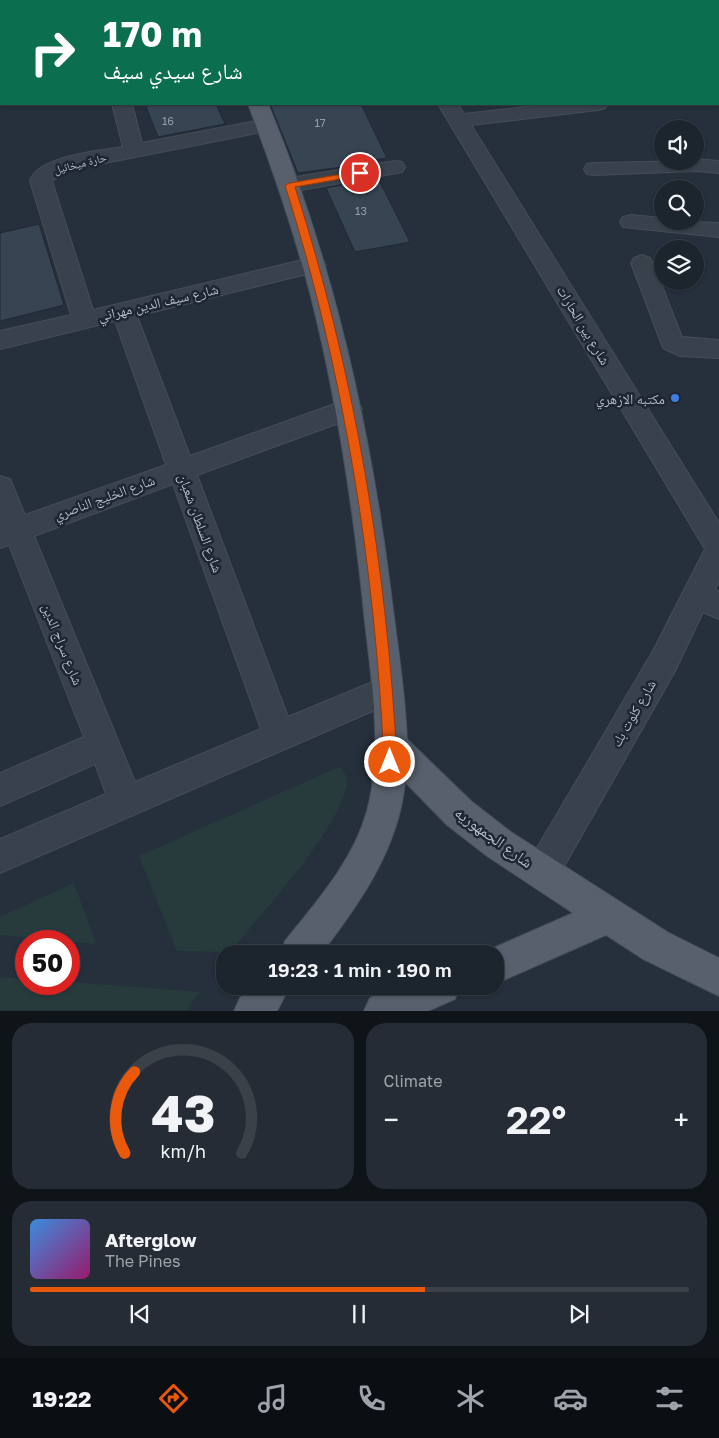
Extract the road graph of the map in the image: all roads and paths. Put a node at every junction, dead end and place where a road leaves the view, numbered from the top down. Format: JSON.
{"nodes":[{"id":1,"x":122,"y":105,"type":"edge"},
{"id":2,"x":576,"y":105,"type":"edge"},
{"id":3,"x":453,"y":112,"type":"edge"},
{"id":4,"x":263,"y":114,"type":"edge"},
{"id":5,"x":134,"y":151,"type":"junction"},
{"id":6,"x":719,"y":167,"type":"edge"},
{"id":7,"x":395,"y":168,"type":"dead end"},
{"id":8,"x":594,"y":168,"type":"dead end"},
{"id":9,"x":290,"y":185,"type":"junction"},
{"id":10,"x":631,"y":222,"type":"dead end"},
{"id":11,"x":719,"y":230,"type":"edge"},
{"id":12,"x":642,"y":263,"type":"dead end"},
{"id":13,"x":315,"y":265,"type":"junction"},
{"id":14,"x":123,"y":310,"type":"junction"},
{"id":15,"x":84,"y":320,"type":"junction"},
{"id":16,"x":0,"y":340,"type":"edge"},
{"id":17,"x":719,"y":349,"type":"edge"},
{"id":18,"x":349,"y":409,"type":"junction"},
{"id":19,"x":181,"y":469,"type":"junction"},
{"id":20,"x":0,"y":487,"type":"edge"},
{"id":21,"x":8,"y":533,"type":"edge"},
{"id":22,"x":719,"y":547,"type":"edge"},
{"id":23,"x":719,"y":552,"type":"edge"},
{"id":24,"x":708,"y":600,"type":"edge"},
{"id":25,"x":387,"y":690,"type":"junction"},
{"id":26,"x":279,"y":735,"type":"junction"},
{"id":27,"x":103,"y":744,"type":"junction"},
{"id":28,"x":391,"y":746,"type":"junction"},
{"id":29,"x":0,"y":790,"type":"edge"},
{"id":30,"x":126,"y":801,"type":"junction"},
{"id":31,"x":0,"y":856,"type":"edge"},
{"id":32,"x":542,"y":872,"type":"junction"},
{"id":33,"x":607,"y":916,"type":"junction"},
{"id":34,"x":305,"y":945,"type":"edge"},
{"id":35,"x":504,"y":962,"type":"edge"},
{"id":36,"x":719,"y":978,"type":"edge"},
{"id":37,"x":265,"y":995,"type":"edge"},
{"id":38,"x":420,"y":995,"type":"edge"},
{"id":39,"x":253,"y":1010,"type":"edge"},
{"id":40,"x":383,"y":1010,"type":"edge"}],
"edges":[{"from":1,"to":5,"type":"street"},
{"from":2,"to":3,"type":"street"},
{"from":3,"to":22,"type":"street","name":"شارع بين الحارات"},
{"from":4,"to":5,"type":"street","name":"حارة ميخائيل"},
{"from":4,"to":9,"type":"main road"},
{"from":5,"to":15,"type":"street","name":"حارة ميخائيل"},
{"from":6,"to":8,"type":"street"},
{"from":7,"to":9,"type":"street"},
{"from":9,"to":13,"type":"main road"},
{"from":10,"to":11,"type":"street"},
{"from":12,"to":17,"type":"street"},
{"from":13,"to":14,"type":"street","name":"شارع سيف الدين مهراني"},
{"from":13,"to":18,"type":"main road"},
{"from":14,"to":15,"type":"street","name":"شارع سيف الدين مهراني"},
{"from":14,"to":19,"type":"street","name":"شارع السلطان شعبان"},
{"from":15,"to":16,"type":"street","name":"شارع سيف الدين مهراني"},
{"from":18,"to":19,"type":"street","name":"شارع الخليج الناصري"},
{"from":18,"to":25,"type":"main road"},
{"from":19,"to":21,"type":"street","name":"شارع الخليج الناصري"},
{"from":19,"to":26,"type":"street","name":"شارع السلطان شعبان"},
{"from":20,"to":21,"type":"street","name":"شارع سراج الدين"},
{"from":21,"to":27,"type":"street","name":"شارع سراج الدين"},
{"from":23,"to":24,"type":"street","name":"شارع كلوت بك"},
{"from":24,"to":32,"type":"street","name":"شارع كلوت بك"},
{"from":25,"to":26,"type":"street"},
{"from":25,"to":28,"type":"main road"},
{"from":26,"to":30,"type":"street"},
{"from":27,"to":29,"type":"street"},
{"from":27,"to":30,"type":"street","name":"شارع سراج الدين"},
{"from":28,"to":32,"type":"main road","name":"شارع الجمهوريه"},
{"from":28,"to":34,"type":"main road"},
{"from":30,"to":31,"type":"street"},
{"from":32,"to":33,"type":"main road","name":"شارع الجمهوريه"},
{"from":33,"to":35,"type":"main road"},
{"from":33,"to":36,"type":"main road","name":"شارع الجمهوريه"},
{"from":37,"to":39,"type":"main road"},
{"from":38,"to":40,"type":"main road"}]}
